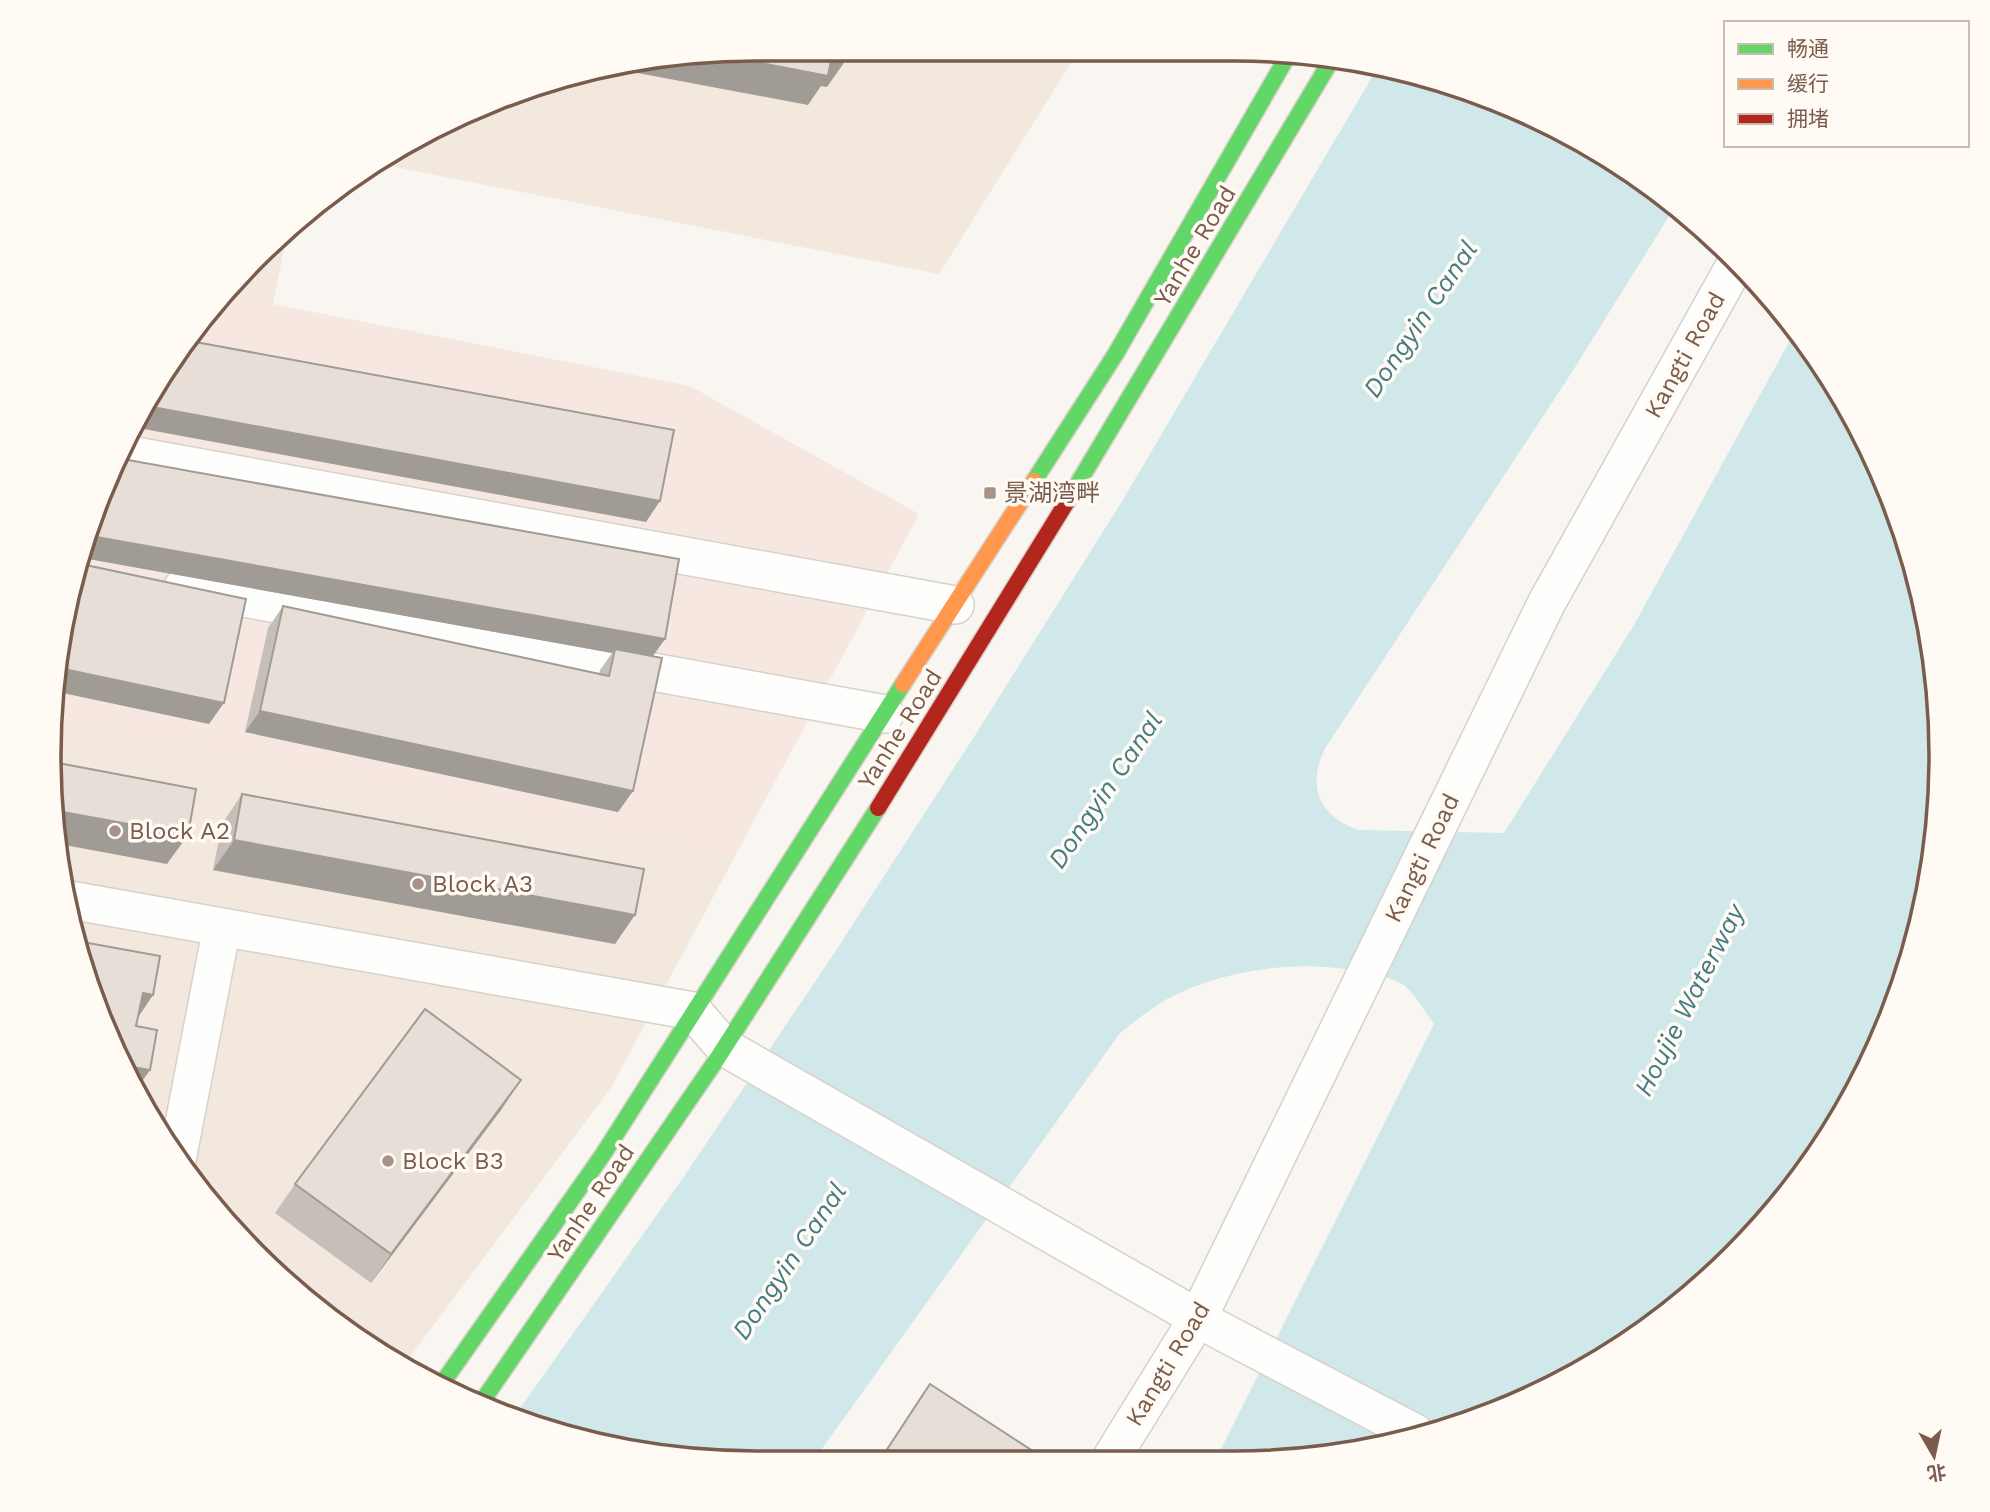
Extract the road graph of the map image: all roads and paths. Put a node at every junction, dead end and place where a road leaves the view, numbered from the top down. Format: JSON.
{"nodes":[{"id":1,"x":1283,"y":63,"type":"edge"},
{"id":2,"x":1327,"y":67,"type":"edge"},
{"id":3,"x":1731,"y":272,"type":"edge"},
{"id":4,"x":130,"y":455,"type":"edge"},
{"id":5,"x":148,"y":580,"type":"edge"},
{"id":6,"x":955,"y":605,"type":"junction"},
{"id":7,"x":885,"y":714,"type":"junction"},
{"id":8,"x":77,"y":901,"type":"edge"},
{"id":9,"x":222,"y":927,"type":"junction"},
{"id":10,"x":693,"y":1011,"type":"junction"},
{"id":11,"x":734,"y":1053,"type":"junction"},
{"id":12,"x":180,"y":1145,"type":"edge"},
{"id":13,"x":1213,"y":1326,"type":"junction"},
{"id":14,"x":446,"y":1378,"type":"edge"},
{"id":15,"x":486,"y":1396,"type":"edge"},
{"id":16,"x":1407,"y":1429,"type":"edge"},
{"id":17,"x":1117,"y":1451,"type":"edge"}],
"edges":[{"from":1,"to":6,"type":"main road","name":"Yanhe Road"},
{"from":2,"to":11,"type":"main road","name":"Yanhe Road"},
{"from":3,"to":13,"type":"street","name":"Kangti Road"},
{"from":4,"to":6,"type":"street"},
{"from":5,"to":7,"type":"street"},
{"from":6,"to":7,"type":"main road","name":"Yanhe Road"},
{"from":7,"to":10,"type":"main road","name":"Yanhe Road"},
{"from":8,"to":9,"type":"street"},
{"from":9,"to":10,"type":"street"},
{"from":9,"to":12,"type":"street"},
{"from":10,"to":11,"type":"street"},
{"from":10,"to":14,"type":"main road","name":"Yanhe Road"},
{"from":11,"to":13,"type":"street"},
{"from":11,"to":15,"type":"main road","name":"Yanhe Road"},
{"from":13,"to":16,"type":"street"},
{"from":13,"to":17,"type":"street","name":"Kangti Road"}]}
